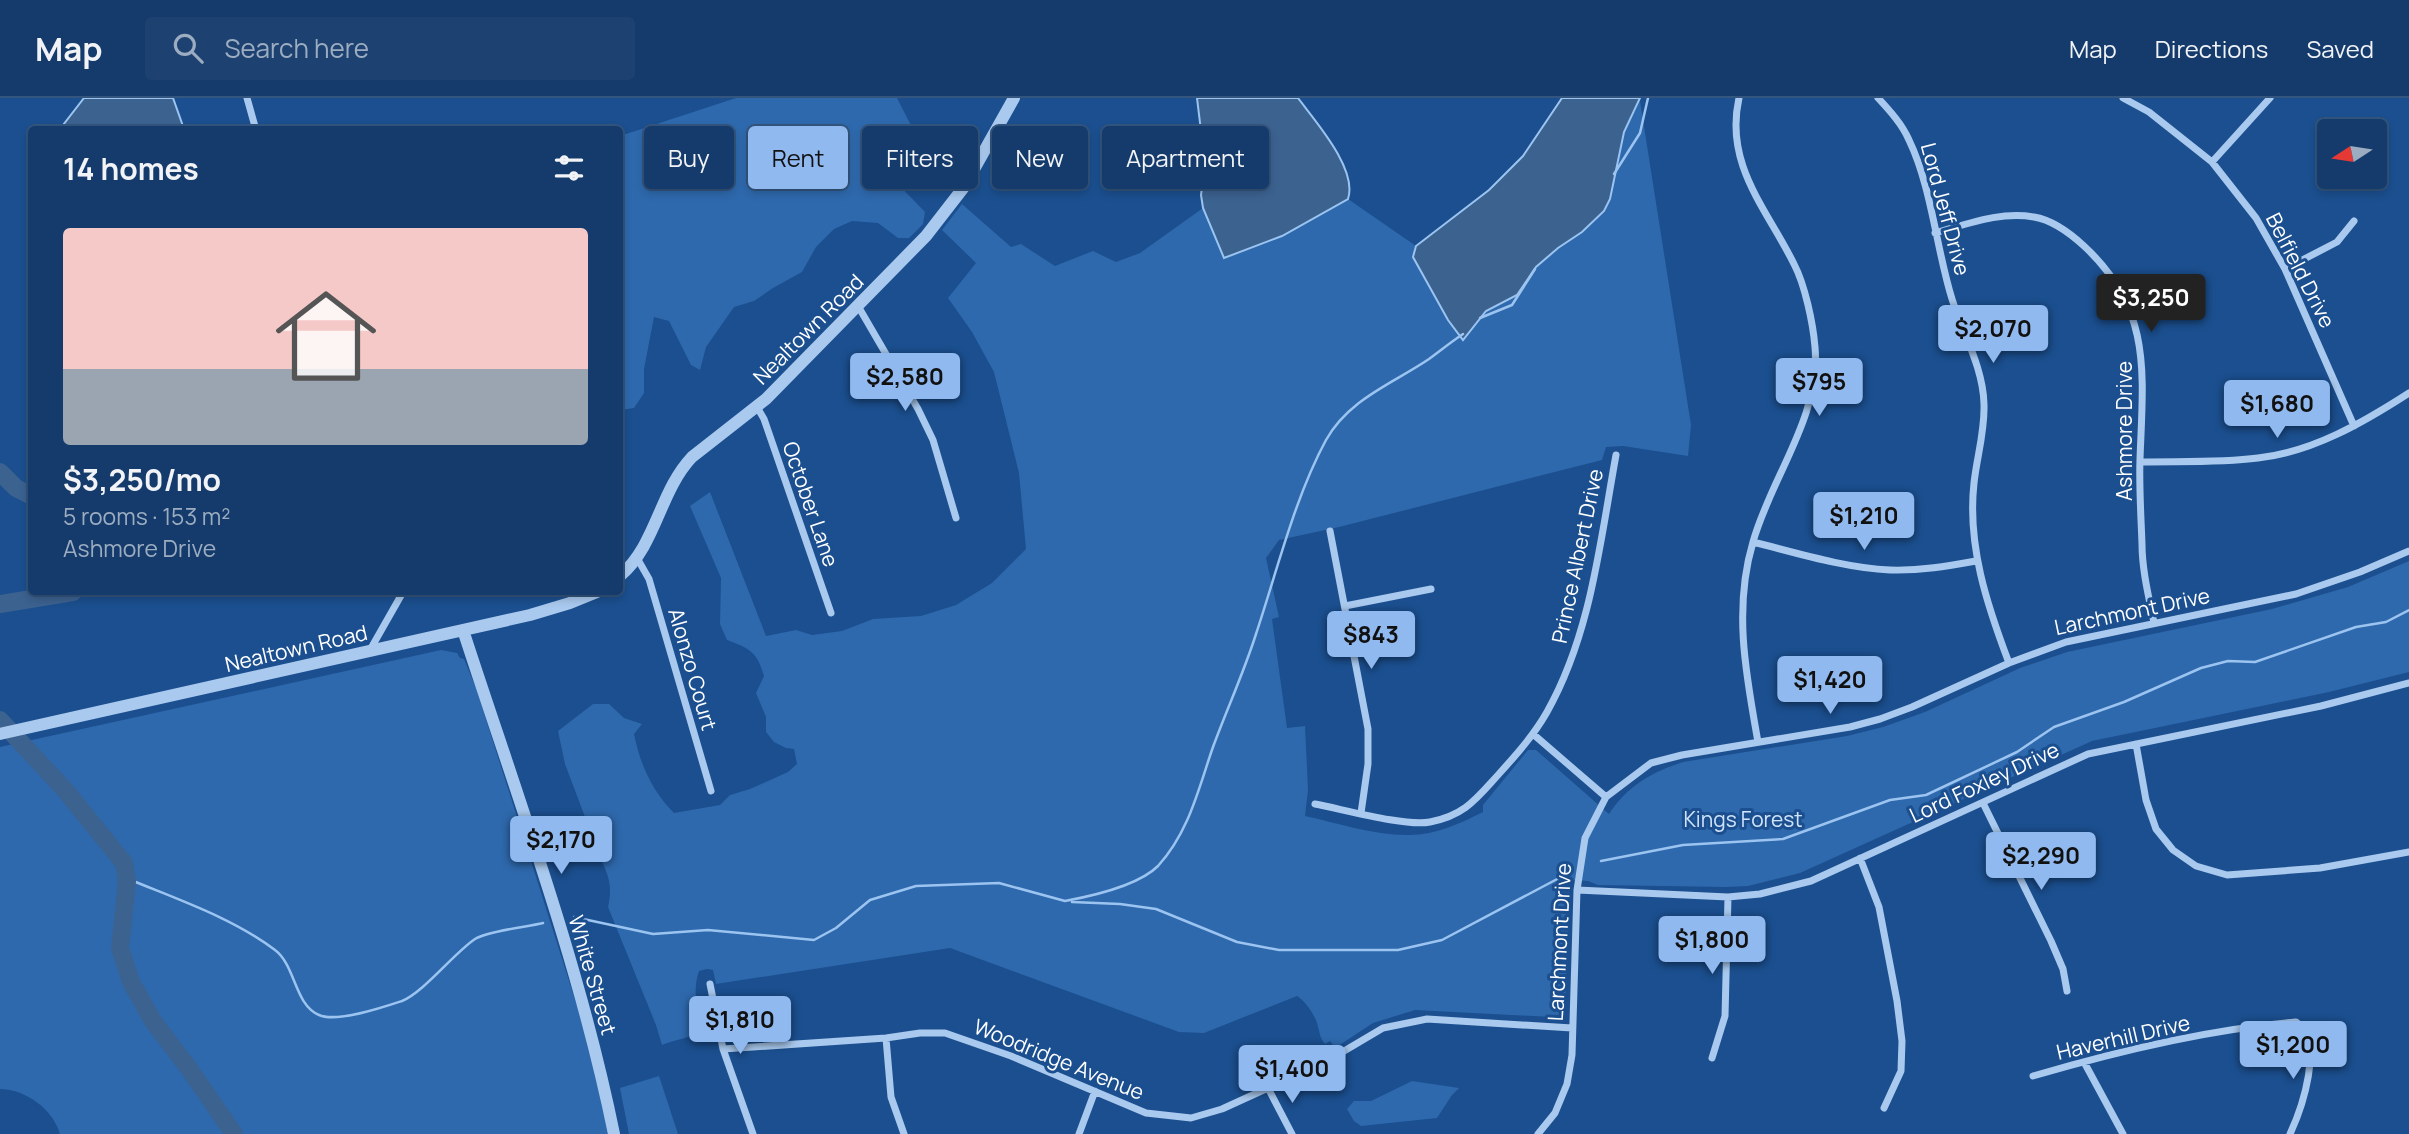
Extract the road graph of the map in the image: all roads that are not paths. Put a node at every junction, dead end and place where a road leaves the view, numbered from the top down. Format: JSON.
{"nodes":[{"id":1,"x":247,"y":98,"type":"edge"},
{"id":2,"x":1014,"y":98,"type":"edge"},
{"id":3,"x":1739,"y":98,"type":"edge"},
{"id":4,"x":1878,"y":98,"type":"edge"},
{"id":5,"x":2123,"y":98,"type":"edge"},
{"id":6,"x":2270,"y":98,"type":"edge"},
{"id":7,"x":255,"y":126,"type":"edge"},
{"id":8,"x":2212,"y":162,"type":"junction"},
{"id":9,"x":2354,"y":220,"type":"dead end"},
{"id":10,"x":1935,"y":233,"type":"junction"},
{"id":11,"x":2285,"y":269,"type":"junction"},
{"id":12,"x":858,"y":306,"type":"junction"},
{"id":13,"x":2409,"y":393,"type":"edge"},
{"id":14,"x":757,"y":407,"type":"junction"},
{"id":15,"x":2354,"y":426,"type":"junction"},
{"id":16,"x":1616,"y":456,"type":"dead end"},
{"id":17,"x":2140,"y":462,"type":"junction"},
{"id":18,"x":956,"y":518,"type":"dead end"},
{"id":19,"x":1329,"y":531,"type":"dead end"},
{"id":20,"x":1753,"y":542,"type":"junction"},
{"id":21,"x":2409,"y":551,"type":"edge"},
{"id":22,"x":637,"y":558,"type":"junction"},
{"id":23,"x":1976,"y":561,"type":"junction"},
{"id":24,"x":623,"y":573,"type":"edge"},
{"id":25,"x":1431,"y":589,"type":"dead end"},
{"id":26,"x":401,"y":595,"type":"edge"},
{"id":27,"x":589,"y":595,"type":"edge"},
{"id":28,"x":1345,"y":606,"type":"junction"},
{"id":29,"x":831,"y":613,"type":"dead end"},
{"id":30,"x":2154,"y":623,"type":"junction"},
{"id":31,"x":463,"y":630,"type":"junction"},
{"id":32,"x":370,"y":651,"type":"junction"},
{"id":33,"x":2009,"y":663,"type":"junction"},
{"id":34,"x":2409,"y":683,"type":"edge"},
{"id":35,"x":0,"y":734,"type":"edge"},
{"id":36,"x":1533,"y":734,"type":"junction"},
{"id":37,"x":1758,"y":742,"type":"junction"},
{"id":38,"x":2136,"y":744,"type":"junction"},
{"id":39,"x":710,"y":792,"type":"dead end"},
{"id":40,"x":1606,"y":797,"type":"junction"},
{"id":41,"x":1983,"y":803,"type":"junction"},
{"id":42,"x":1315,"y":804,"type":"dead end"},
{"id":43,"x":1361,"y":813,"type":"junction"},
{"id":44,"x":2409,"y":852,"type":"edge"},
{"id":45,"x":1860,"y":859,"type":"junction"},
{"id":46,"x":1577,"y":890,"type":"junction"},
{"id":47,"x":1728,"y":897,"type":"junction"},
{"id":48,"x":710,"y":984,"type":"dead end"},
{"id":49,"x":2067,"y":991,"type":"dead end"},
{"id":50,"x":1572,"y":1028,"type":"junction"},
{"id":51,"x":886,"y":1038,"type":"junction"},
{"id":52,"x":723,"y":1049,"type":"junction"},
{"id":53,"x":1712,"y":1058,"type":"dead end"},
{"id":54,"x":2084,"y":1062,"type":"junction"},
{"id":55,"x":2033,"y":1076,"type":"dead end"},
{"id":56,"x":1268,"y":1088,"type":"junction"},
{"id":57,"x":1096,"y":1091,"type":"junction"},
{"id":58,"x":1884,"y":1108,"type":"dead end"},
{"id":59,"x":614,"y":1134,"type":"edge"},
{"id":60,"x":753,"y":1134,"type":"edge"},
{"id":61,"x":904,"y":1134,"type":"edge"},
{"id":62,"x":1079,"y":1134,"type":"edge"},
{"id":63,"x":1292,"y":1134,"type":"edge"},
{"id":64,"x":1538,"y":1134,"type":"edge"},
{"id":65,"x":2123,"y":1134,"type":"edge"},
{"id":66,"x":2290,"y":1134,"type":"edge"}],
"edges":[{"from":1,"to":7,"type":"street"},
{"from":2,"to":12,"type":"street","name":"Nealtown Road"},
{"from":3,"to":20,"type":"street"},
{"from":4,"to":10,"type":"street","name":"Lord Jeff Drive"},
{"from":5,"to":8,"type":"street","name":"Belfield Drive"},
{"from":6,"to":8,"type":"street"},
{"from":8,"to":11,"type":"street","name":"Belfield Drive"},
{"from":9,"to":11,"type":"street"},
{"from":10,"to":17,"type":"street","name":"Ashmore Drive"},
{"from":10,"to":23,"type":"street","name":"Lord Jeff Drive"},
{"from":11,"to":15,"type":"street","name":"Belfield Drive"},
{"from":12,"to":14,"type":"street","name":"Nealtown Road"},
{"from":12,"to":18,"type":"street"},
{"from":13,"to":15,"type":"street"},
{"from":14,"to":22,"type":"street","name":"Nealtown Road"},
{"from":14,"to":29,"type":"street","name":"October Lane"},
{"from":15,"to":17,"type":"street"},
{"from":16,"to":36,"type":"street","name":"Prince Albert Drive"},
{"from":17,"to":30,"type":"street","name":"Ashmore Drive"},
{"from":19,"to":28,"type":"street"},
{"from":20,"to":23,"type":"street"},
{"from":20,"to":37,"type":"street"},
{"from":21,"to":30,"type":"street","name":"Larchmont Drive"},
{"from":22,"to":24,"type":"street","name":"Nealtown Road"},
{"from":22,"to":39,"type":"street","name":"Alonzo Court"},
{"from":23,"to":33,"type":"street","name":"Lord Jeff Drive"},
{"from":25,"to":28,"type":"street"},
{"from":26,"to":32,"type":"street"},
{"from":27,"to":31,"type":"street","name":"Nealtown Road"},
{"from":28,"to":43,"type":"street"},
{"from":30,"to":33,"type":"street","name":"Larchmont Drive"},
{"from":31,"to":32,"type":"street","name":"Nealtown Road"},
{"from":31,"to":59,"type":"street","name":"White Street"},
{"from":32,"to":35,"type":"street","name":"Nealtown Road"},
{"from":33,"to":37,"type":"street","name":"Larchmont Drive"},
{"from":34,"to":38,"type":"street","name":"Lord Foxley Drive"},
{"from":36,"to":40,"type":"street"},
{"from":36,"to":43,"type":"street","name":"Prince Albert Drive"},
{"from":37,"to":40,"type":"street","name":"Larchmont Drive"},
{"from":38,"to":41,"type":"street","name":"Lord Foxley Drive"},
{"from":38,"to":44,"type":"street"},
{"from":40,"to":46,"type":"street","name":"Larchmont Drive"},
{"from":41,"to":45,"type":"street","name":"Lord Foxley Drive"},
{"from":41,"to":49,"type":"street"},
{"from":42,"to":43,"type":"street","name":"Prince Albert Drive"},
{"from":45,"to":47,"type":"street","name":"Lord Foxley Drive"},
{"from":45,"to":58,"type":"street"},
{"from":46,"to":47,"type":"street","name":"Lord Foxley Drive"},
{"from":46,"to":50,"type":"street","name":"Larchmont Drive"},
{"from":47,"to":53,"type":"street"},
{"from":48,"to":52,"type":"street"},
{"from":50,"to":56,"type":"street","name":"Woodridge Avenue"},
{"from":50,"to":64,"type":"street","name":"Larchmont Drive"},
{"from":51,"to":52,"type":"street","name":"Woodridge Avenue"},
{"from":51,"to":57,"type":"street","name":"Woodridge Avenue"},
{"from":51,"to":61,"type":"street"},
{"from":52,"to":60,"type":"street"},
{"from":54,"to":55,"type":"street","name":"Haverhill Drive"},
{"from":54,"to":65,"type":"street"},
{"from":54,"to":66,"type":"street","name":"Haverhill Drive"},
{"from":56,"to":57,"type":"street","name":"Woodridge Avenue"},
{"from":56,"to":63,"type":"street"},
{"from":57,"to":62,"type":"street"}]}
